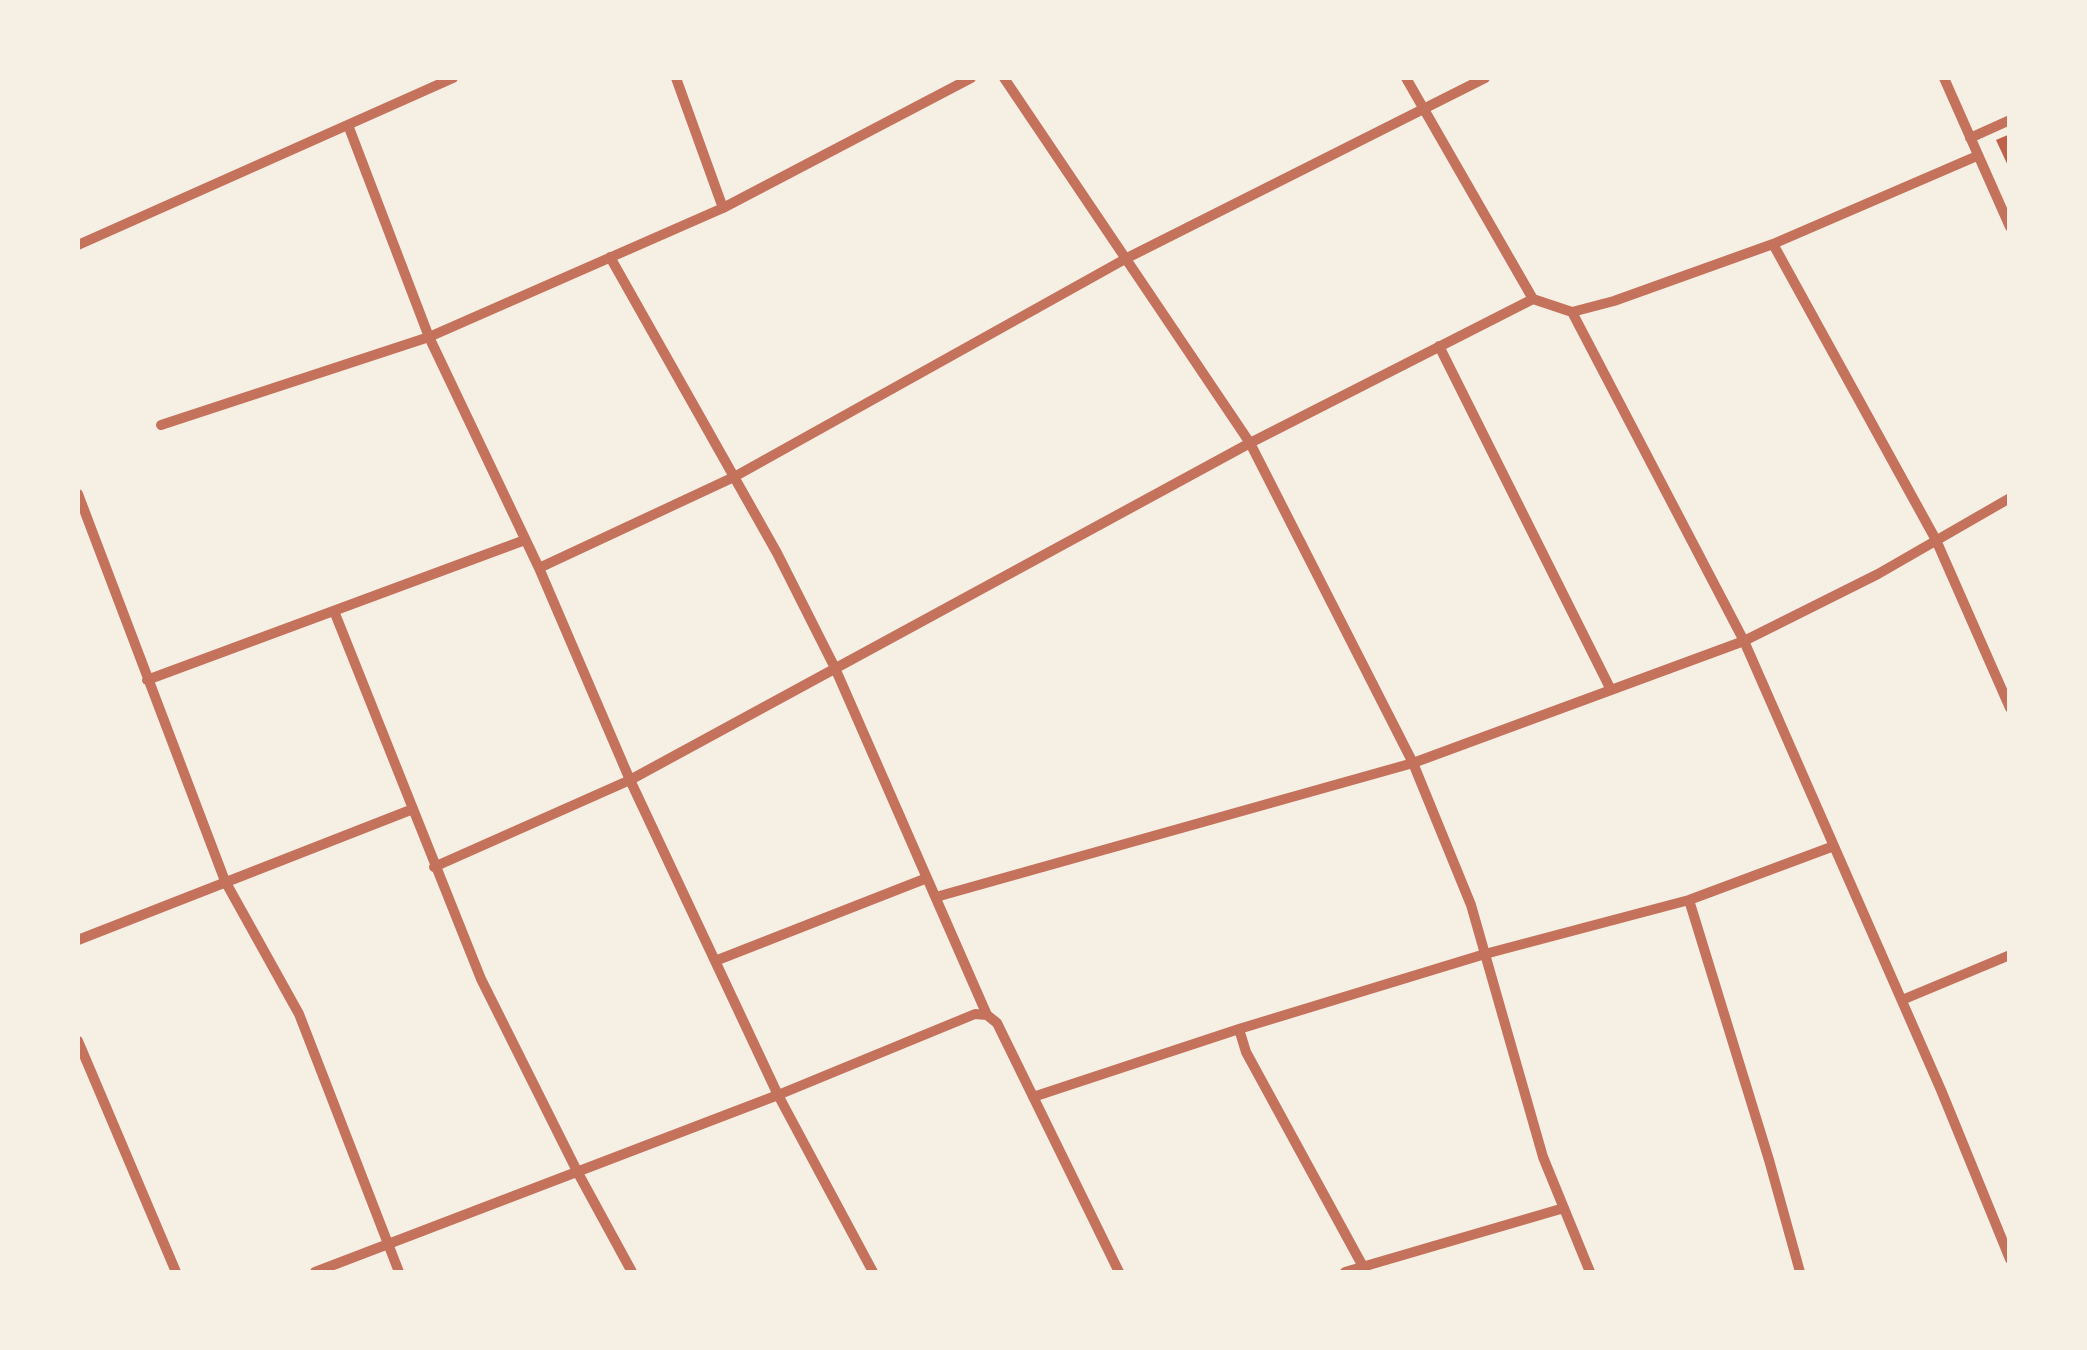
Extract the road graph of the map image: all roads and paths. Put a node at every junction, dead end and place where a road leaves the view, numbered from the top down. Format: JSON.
{"nodes":[{"id":1,"x":454,"y":78,"type":"edge"},
{"id":2,"x":676,"y":78,"type":"edge"},
{"id":3,"x":971,"y":78,"type":"edge"},
{"id":4,"x":1004,"y":78,"type":"edge"},
{"id":5,"x":1406,"y":78,"type":"edge"},
{"id":6,"x":1485,"y":78,"type":"edge"},
{"id":7,"x":1944,"y":78,"type":"edge"},
{"id":8,"x":1423,"y":110,"type":"junction"},
{"id":9,"x":2010,"y":120,"type":"edge"},
{"id":10,"x":348,"y":124,"type":"junction"},
{"id":11,"x":1970,"y":138,"type":"junction"},
{"id":12,"x":1977,"y":156,"type":"junction"},
{"id":13,"x":724,"y":208,"type":"junction"},
{"id":14,"x":2010,"y":227,"type":"edge"},
{"id":15,"x":1773,"y":244,"type":"junction"},
{"id":16,"x":78,"y":245,"type":"edge"},
{"id":17,"x":610,"y":257,"type":"junction"},
{"id":18,"x":1127,"y":258,"type":"junction"},
{"id":19,"x":1533,"y":299,"type":"junction"},
{"id":20,"x":1572,"y":312,"type":"junction"},
{"id":21,"x":429,"y":336,"type":"junction"},
{"id":22,"x":1439,"y":346,"type":"junction"},
{"id":23,"x":162,"y":425,"type":"dead end"},
{"id":24,"x":1250,"y":443,"type":"junction"},
{"id":25,"x":734,"y":477,"type":"junction"},
{"id":26,"x":78,"y":494,"type":"edge"},
{"id":27,"x":2010,"y":498,"type":"edge"},
{"id":28,"x":526,"y":540,"type":"junction"},
{"id":29,"x":1936,"y":540,"type":"junction"},
{"id":30,"x":539,"y":568,"type":"junction"},
{"id":31,"x":334,"y":611,"type":"junction"},
{"id":32,"x":1744,"y":641,"type":"junction"},
{"id":33,"x":835,"y":668,"type":"junction"},
{"id":34,"x":147,"y":680,"type":"junction"},
{"id":35,"x":1611,"y":690,"type":"junction"},
{"id":36,"x":2010,"y":708,"type":"edge"},
{"id":37,"x":1413,"y":763,"type":"junction"},
{"id":38,"x":630,"y":780,"type":"junction"},
{"id":39,"x":413,"y":809,"type":"junction"},
{"id":40,"x":1834,"y":846,"type":"junction"},
{"id":41,"x":434,"y":867,"type":"junction"},
{"id":42,"x":927,"y":878,"type":"junction"},
{"id":43,"x":226,"y":881,"type":"junction"},
{"id":44,"x":936,"y":897,"type":"junction"},
{"id":45,"x":1689,"y":900,"type":"junction"},
{"id":46,"x":78,"y":940,"type":"edge"},
{"id":47,"x":1485,"y":954,"type":"junction"},
{"id":48,"x":2010,"y":954,"type":"edge"},
{"id":49,"x":715,"y":961,"type":"junction"},
{"id":50,"x":1902,"y":1000,"type":"junction"},
{"id":51,"x":987,"y":1015,"type":"junction"},
{"id":52,"x":1239,"y":1029,"type":"junction"},
{"id":53,"x":78,"y":1041,"type":"edge"},
{"id":54,"x":778,"y":1095,"type":"junction"},
{"id":55,"x":1033,"y":1098,"type":"junction"},
{"id":56,"x":578,"y":1173,"type":"junction"},
{"id":57,"x":1564,"y":1208,"type":"junction"},
{"id":58,"x":390,"y":1245,"type":"junction"},
{"id":59,"x":2010,"y":1259,"type":"edge"},
{"id":60,"x":1365,"y":1270,"type":"edge"},
{"id":61,"x":176,"y":1272,"type":"edge"},
{"id":62,"x":316,"y":1272,"type":"edge"},
{"id":63,"x":400,"y":1272,"type":"edge"},
{"id":64,"x":632,"y":1272,"type":"edge"},
{"id":65,"x":873,"y":1272,"type":"edge"},
{"id":66,"x":1119,"y":1272,"type":"edge"},
{"id":67,"x":1345,"y":1272,"type":"edge"},
{"id":68,"x":1590,"y":1272,"type":"edge"},
{"id":69,"x":1800,"y":1272,"type":"edge"}],
"edges":[{"from":1,"to":10,"type":"street"},
{"from":2,"to":13,"type":"street"},
{"from":3,"to":13,"type":"street"},
{"from":4,"to":18,"type":"street"},
{"from":5,"to":8,"type":"street"},
{"from":6,"to":8,"type":"street"},
{"from":7,"to":11,"type":"street"},
{"from":8,"to":18,"type":"street"},
{"from":8,"to":19,"type":"street"},
{"from":9,"to":11,"type":"street"},
{"from":10,"to":16,"type":"street"},
{"from":10,"to":21,"type":"street"},
{"from":11,"to":12,"type":"street"},
{"from":12,"to":14,"type":"street"},
{"from":12,"to":15,"type":"street"},
{"from":13,"to":17,"type":"street"},
{"from":15,"to":20,"type":"street"},
{"from":15,"to":29,"type":"street"},
{"from":17,"to":21,"type":"street"},
{"from":17,"to":25,"type":"street"},
{"from":18,"to":24,"type":"street"},
{"from":18,"to":25,"type":"street"},
{"from":19,"to":20,"type":"street"},
{"from":19,"to":22,"type":"street"},
{"from":20,"to":32,"type":"street"},
{"from":21,"to":23,"type":"street"},
{"from":21,"to":28,"type":"street"},
{"from":22,"to":24,"type":"street"},
{"from":22,"to":35,"type":"street"},
{"from":24,"to":33,"type":"street"},
{"from":24,"to":37,"type":"street"},
{"from":25,"to":30,"type":"street"},
{"from":25,"to":33,"type":"street"},
{"from":26,"to":34,"type":"street"},
{"from":27,"to":29,"type":"street"},
{"from":28,"to":30,"type":"street"},
{"from":28,"to":31,"type":"street"},
{"from":29,"to":32,"type":"street"},
{"from":29,"to":36,"type":"street"},
{"from":30,"to":38,"type":"street"},
{"from":31,"to":34,"type":"street"},
{"from":31,"to":39,"type":"street"},
{"from":32,"to":35,"type":"street"},
{"from":32,"to":40,"type":"street"},
{"from":33,"to":38,"type":"street"},
{"from":33,"to":42,"type":"street"},
{"from":34,"to":43,"type":"street"},
{"from":35,"to":37,"type":"street"},
{"from":37,"to":44,"type":"street"},
{"from":37,"to":47,"type":"street"},
{"from":38,"to":41,"type":"street"},
{"from":38,"to":49,"type":"street"},
{"from":39,"to":41,"type":"street"},
{"from":39,"to":43,"type":"street"},
{"from":40,"to":45,"type":"street"},
{"from":40,"to":50,"type":"street"},
{"from":41,"to":56,"type":"street"},
{"from":42,"to":44,"type":"street"},
{"from":42,"to":49,"type":"street"},
{"from":43,"to":46,"type":"street"},
{"from":43,"to":58,"type":"street"},
{"from":44,"to":51,"type":"street"},
{"from":45,"to":47,"type":"street"},
{"from":45,"to":69,"type":"street"},
{"from":47,"to":52,"type":"street"},
{"from":47,"to":57,"type":"street"},
{"from":48,"to":50,"type":"street"},
{"from":49,"to":54,"type":"street"},
{"from":50,"to":59,"type":"street"},
{"from":51,"to":54,"type":"street"},
{"from":51,"to":55,"type":"street"},
{"from":52,"to":55,"type":"street"},
{"from":52,"to":60,"type":"street"},
{"from":53,"to":61,"type":"street"},
{"from":54,"to":56,"type":"street"},
{"from":54,"to":65,"type":"street"},
{"from":55,"to":66,"type":"street"},
{"from":56,"to":58,"type":"street"},
{"from":56,"to":64,"type":"street"},
{"from":57,"to":60,"type":"street"},
{"from":57,"to":68,"type":"street"},
{"from":58,"to":62,"type":"street"},
{"from":58,"to":63,"type":"street"},
{"from":60,"to":67,"type":"street"}]}
